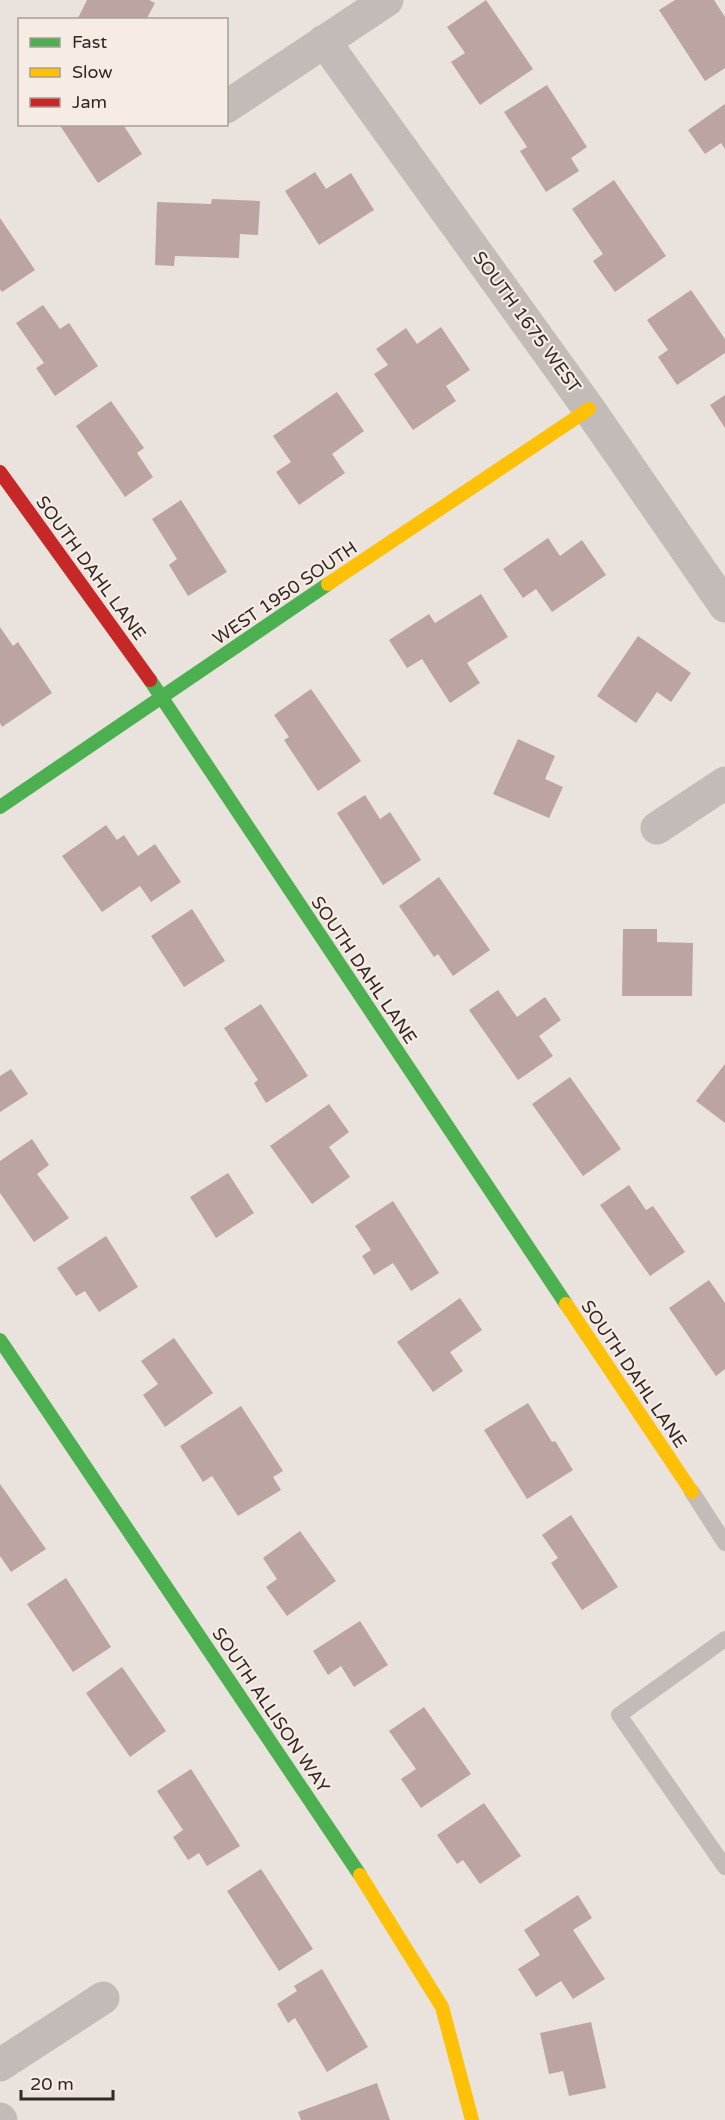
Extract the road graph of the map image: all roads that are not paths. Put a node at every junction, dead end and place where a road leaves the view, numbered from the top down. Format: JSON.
{"nodes":[{"id":1,"x":387,"y":0,"type":"edge"},
{"id":2,"x":324,"y":41,"type":"junction"},
{"id":3,"x":228,"y":106,"type":"edge"},
{"id":4,"x":590,"y":409,"type":"junction"},
{"id":5,"x":0,"y":472,"type":"edge"},
{"id":6,"x":725,"y":606,"type":"edge"},
{"id":7,"x":161,"y":696,"type":"junction"},
{"id":8,"x":725,"y":783,"type":"edge"},
{"id":9,"x":0,"y":807,"type":"edge"},
{"id":10,"x":657,"y":828,"type":"dead end"},
{"id":11,"x":0,"y":1340,"type":"edge"},
{"id":12,"x":692,"y":1492,"type":"joint"},
{"id":13,"x":725,"y":1543,"type":"edge"},
{"id":14,"x":725,"y":1639,"type":"edge"},
{"id":15,"x":725,"y":1867,"type":"edge"},
{"id":16,"x":103,"y":1998,"type":"dead end"},
{"id":17,"x":0,"y":2065,"type":"edge"},
{"id":18,"x":472,"y":2120,"type":"edge"}],
"edges":[{"from":1,"to":2,"type":"street"},
{"from":2,"to":3,"type":"street"},
{"from":2,"to":4,"type":"street","name":"SOUTH 1675 WEST"},
{"from":4,"to":6,"type":"street","name":"SOUTH 1675 WEST"},
{"from":4,"to":7,"type":"street","name":"WEST 1950 SOUTH"},
{"from":5,"to":7,"type":"street","name":"SOUTH DAHL LANE"},
{"from":7,"to":9,"type":"street","name":"WEST 1950 SOUTH"},
{"from":7,"to":12,"type":"street","name":"SOUTH DAHL LANE"},
{"from":8,"to":10,"type":"street"},
{"from":11,"to":18,"type":"street","name":"SOUTH ALLISON WAY"},
{"from":12,"to":13,"type":"lane"},
{"from":14,"to":15,"type":"lane"},
{"from":16,"to":17,"type":"street"}]}
